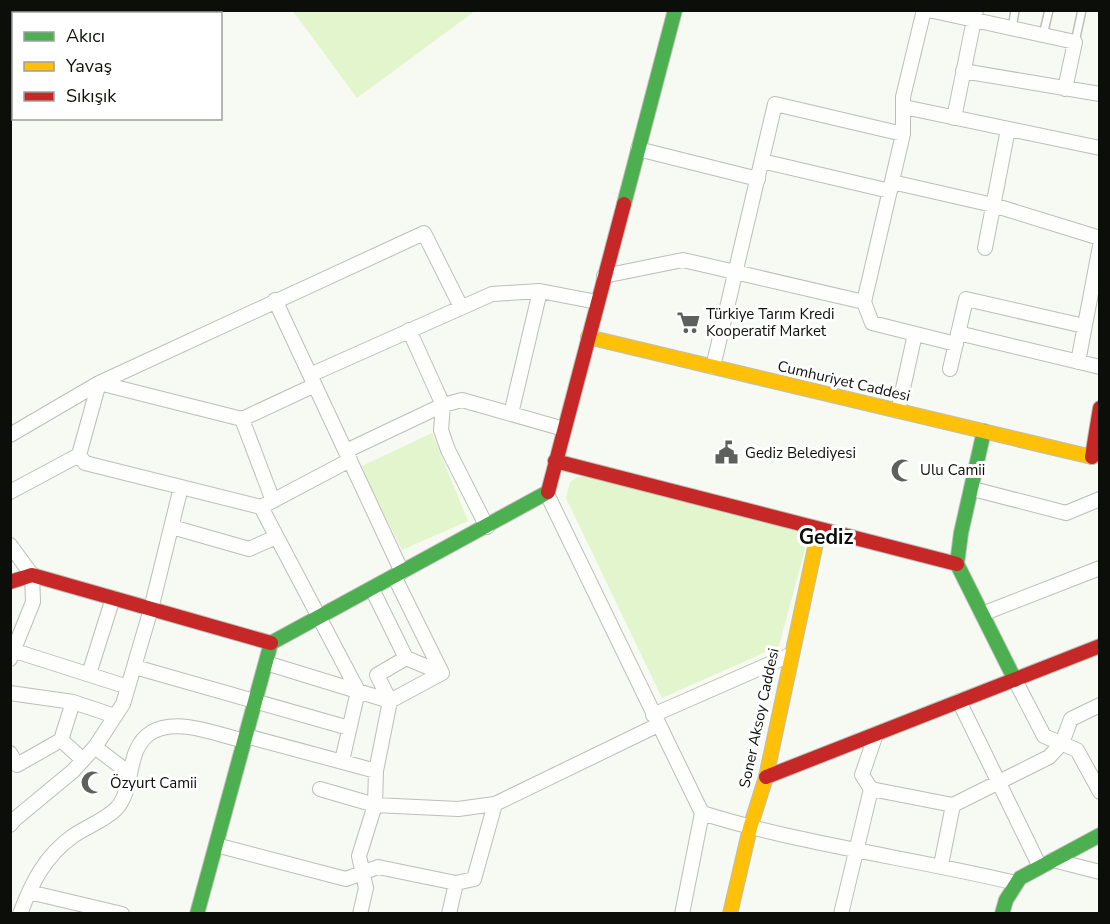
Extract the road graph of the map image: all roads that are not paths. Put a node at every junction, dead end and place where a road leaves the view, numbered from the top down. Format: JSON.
{"nodes":[{"id":1,"x":675,"y":10,"type":"edge"},
{"id":2,"x":924,"y":10,"type":"edge"},
{"id":3,"x":929,"y":10,"type":"edge"},
{"id":4,"x":1015,"y":10,"type":"edge"},
{"id":5,"x":1049,"y":10,"type":"edge"},
{"id":6,"x":1082,"y":10,"type":"edge"},
{"id":7,"x":975,"y":15,"type":"edge"},
{"id":8,"x":1012,"y":28,"type":"junction"},
{"id":9,"x":1043,"y":35,"type":"junction"},
{"id":10,"x":1075,"y":42,"type":"junction"},
{"id":11,"x":963,"y":71,"type":"junction"},
{"id":12,"x":1065,"y":89,"type":"junction"},
{"id":13,"x":1100,"y":94,"type":"edge"},
{"id":14,"x":904,"y":107,"type":"junction"},
{"id":15,"x":954,"y":118,"type":"junction"},
{"id":16,"x":1008,"y":129,"type":"junction"},
{"id":17,"x":903,"y":134,"type":"junction"},
{"id":18,"x":1100,"y":148,"type":"edge"},
{"id":19,"x":638,"y":149,"type":"junction"},
{"id":20,"x":762,"y":161,"type":"junction"},
{"id":21,"x":758,"y":179,"type":"junction"},
{"id":22,"x":891,"y":186,"type":"junction"},
{"id":23,"x":993,"y":205,"type":"junction"},
{"id":24,"x":1100,"y":238,"type":"edge"},
{"id":25,"x":1100,"y":246,"type":"edge"},
{"id":26,"x":985,"y":248,"type":"dead end"},
{"id":27,"x":737,"y":272,"type":"junction"},
{"id":28,"x":604,"y":276,"type":"junction"},
{"id":29,"x":540,"y":291,"type":"junction"},
{"id":30,"x":276,"y":300,"type":"junction"},
{"id":31,"x":597,"y":302,"type":"junction"},
{"id":32,"x":864,"y":302,"type":"junction"},
{"id":33,"x":461,"y":307,"type":"junction"},
{"id":34,"x":1084,"y":326,"type":"junction"},
{"id":35,"x":409,"y":330,"type":"junction"},
{"id":36,"x":915,"y":334,"type":"junction"},
{"id":37,"x":588,"y":337,"type":"junction"},
{"id":38,"x":957,"y":339,"type":"junction"},
{"id":39,"x":1077,"y":362,"type":"junction"},
{"id":40,"x":713,"y":367,"type":"junction"},
{"id":41,"x":1100,"y":367,"type":"edge"},
{"id":42,"x":950,"y":369,"type":"dead end"},
{"id":43,"x":313,"y":380,"type":"junction"},
{"id":44,"x":99,"y":383,"type":"junction"},
{"id":45,"x":443,"y":405,"type":"junction"},
{"id":46,"x":1100,"y":408,"type":"edge"},
{"id":47,"x":898,"y":411,"type":"junction"},
{"id":48,"x":511,"y":414,"type":"junction"},
{"id":49,"x":242,"y":419,"type":"junction"},
{"id":50,"x":564,"y":429,"type":"junction"},
{"id":51,"x":984,"y":431,"type":"junction"},
{"id":52,"x":10,"y":435,"type":"edge"},
{"id":53,"x":80,"y":454,"type":"junction"},
{"id":54,"x":348,"y":456,"type":"junction"},
{"id":55,"x":555,"y":460,"type":"junction"},
{"id":56,"x":1096,"y":462,"type":"edge"},
{"id":57,"x":181,"y":487,"type":"junction"},
{"id":58,"x":973,"y":489,"type":"junction"},
{"id":59,"x":10,"y":492,"type":"edge"},
{"id":60,"x":546,"y":494,"type":"junction"},
{"id":61,"x":1100,"y":498,"type":"edge"},
{"id":62,"x":267,"y":504,"type":"junction"},
{"id":63,"x":487,"y":526,"type":"junction"},
{"id":64,"x":172,"y":527,"type":"junction"},
{"id":65,"x":819,"y":529,"type":"junction"},
{"id":66,"x":276,"y":537,"type":"junction"},
{"id":67,"x":10,"y":545,"type":"edge"},
{"id":68,"x":957,"y":564,"type":"junction"},
{"id":69,"x":1100,"y":568,"type":"edge"},
{"id":70,"x":398,"y":574,"type":"junction"},
{"id":71,"x":32,"y":575,"type":"junction"},
{"id":72,"x":10,"y":582,"type":"edge"},
{"id":73,"x":372,"y":589,"type":"junction"},
{"id":74,"x":113,"y":598,"type":"junction"},
{"id":75,"x":151,"y":609,"type":"junction"},
{"id":76,"x":982,"y":614,"type":"junction"},
{"id":77,"x":318,"y":618,"type":"junction"},
{"id":78,"x":25,"y":623,"type":"junction"},
{"id":79,"x":10,"y":631,"type":"edge"},
{"id":80,"x":271,"y":643,"type":"junction"},
{"id":81,"x":1100,"y":646,"type":"edge"},
{"id":82,"x":13,"y":655,"type":"edge"},
{"id":83,"x":789,"y":655,"type":"junction"},
{"id":84,"x":406,"y":658,"type":"junction"},
{"id":85,"x":266,"y":663,"type":"junction"},
{"id":86,"x":135,"y":667,"type":"junction"},
{"id":87,"x":442,"y":672,"type":"junction"},
{"id":88,"x":89,"y":674,"type":"junction"},
{"id":89,"x":1015,"y":680,"type":"junction"},
{"id":90,"x":128,"y":687,"type":"junction"},
{"id":91,"x":358,"y":691,"type":"junction"},
{"id":92,"x":10,"y":693,"type":"edge"},
{"id":93,"x":390,"y":701,"type":"junction"},
{"id":94,"x":959,"y":701,"type":"junction"},
{"id":95,"x":73,"y":702,"type":"junction"},
{"id":96,"x":256,"y":702,"type":"junction"},
{"id":97,"x":1100,"y":705,"type":"edge"},
{"id":98,"x":115,"y":716,"type":"junction"},
{"id":99,"x":655,"y":720,"type":"junction"},
{"id":100,"x":350,"y":728,"type":"junction"},
{"id":101,"x":876,"y":734,"type":"junction"},
{"id":102,"x":246,"y":738,"type":"junction"},
{"id":103,"x":61,"y":740,"type":"junction"},
{"id":104,"x":1062,"y":743,"type":"junction"},
{"id":105,"x":95,"y":747,"type":"junction"},
{"id":106,"x":10,"y":753,"type":"edge"},
{"id":107,"x":83,"y":760,"type":"junction"},
{"id":108,"x":342,"y":761,"type":"junction"},
{"id":109,"x":376,"y":771,"type":"junction"},
{"id":110,"x":130,"y":774,"type":"junction"},
{"id":111,"x":766,"y":777,"type":"junction"},
{"id":112,"x":999,"y":782,"type":"junction"},
{"id":113,"x":320,"y":789,"type":"dead end"},
{"id":114,"x":871,"y":789,"type":"junction"},
{"id":115,"x":1100,"y":792,"type":"edge"},
{"id":116,"x":495,"y":804,"type":"junction"},
{"id":117,"x":375,"y":805,"type":"junction"},
{"id":118,"x":953,"y":805,"type":"junction"},
{"id":119,"x":702,"y":813,"type":"junction"},
{"id":120,"x":12,"y":819,"type":"edge"},
{"id":121,"x":750,"y":828,"type":"junction"},
{"id":122,"x":1100,"y":835,"type":"edge"},
{"id":123,"x":216,"y":845,"type":"junction"},
{"id":124,"x":855,"y":848,"type":"junction"},
{"id":125,"x":1053,"y":860,"type":"junction"},
{"id":126,"x":941,"y":865,"type":"junction"},
{"id":127,"x":1040,"y":867,"type":"junction"},
{"id":128,"x":1100,"y":872,"type":"edge"},
{"id":129,"x":363,"y":873,"type":"junction"},
{"id":130,"x":456,"y":883,"type":"junction"},
{"id":131,"x":1016,"y":883,"type":"junction"},
{"id":132,"x":28,"y":892,"type":"junction"},
{"id":133,"x":20,"y":914,"type":"edge"},
{"id":134,"x":122,"y":914,"type":"edge"},
{"id":135,"x":197,"y":914,"type":"edge"},
{"id":136,"x":360,"y":914,"type":"edge"},
{"id":137,"x":449,"y":914,"type":"edge"},
{"id":138,"x":682,"y":914,"type":"edge"},
{"id":139,"x":730,"y":914,"type":"edge"},
{"id":140,"x":841,"y":914,"type":"edge"},
{"id":141,"x":1002,"y":914,"type":"edge"}],
"edges":[{"from":1,"to":19,"type":"street"},
{"from":2,"to":14,"type":"street"},
{"from":3,"to":7,"type":"street"},
{"from":4,"to":8,"type":"lane"},
{"from":5,"to":9,"type":"lane"},
{"from":6,"to":10,"type":"lane"},
{"from":7,"to":8,"type":"street"},
{"from":7,"to":11,"type":"street"},
{"from":8,"to":9,"type":"street"},
{"from":9,"to":10,"type":"street"},
{"from":10,"to":12,"type":"street"},
{"from":11,"to":12,"type":"street"},
{"from":11,"to":15,"type":"street"},
{"from":12,"to":13,"type":"street"},
{"from":14,"to":15,"type":"street"},
{"from":14,"to":17,"type":"street"},
{"from":15,"to":16,"type":"street"},
{"from":16,"to":18,"type":"street"},
{"from":16,"to":23,"type":"street"},
{"from":17,"to":20,"type":"street"},
{"from":17,"to":22,"type":"street"},
{"from":19,"to":21,"type":"street"},
{"from":19,"to":28,"type":"street"},
{"from":20,"to":21,"type":"street"},
{"from":20,"to":22,"type":"street"},
{"from":21,"to":27,"type":"street"},
{"from":22,"to":23,"type":"street"},
{"from":22,"to":32,"type":"street"},
{"from":23,"to":24,"type":"street"},
{"from":23,"to":26,"type":"street"},
{"from":25,"to":34,"type":"street"},
{"from":27,"to":28,"type":"street"},
{"from":27,"to":32,"type":"street"},
{"from":27,"to":40,"type":"street"},
{"from":28,"to":31,"type":"street"},
{"from":29,"to":31,"type":"street"},
{"from":29,"to":33,"type":"street"},
{"from":29,"to":48,"type":"street"},
{"from":30,"to":33,"type":"street"},
{"from":30,"to":43,"type":"street"},
{"from":30,"to":44,"type":"street"},
{"from":31,"to":37,"type":"street"},
{"from":32,"to":36,"type":"street"},
{"from":33,"to":35,"type":"street"},
{"from":34,"to":38,"type":"street"},
{"from":34,"to":39,"type":"street"},
{"from":35,"to":43,"type":"street"},
{"from":35,"to":45,"type":"street"},
{"from":36,"to":38,"type":"street"},
{"from":36,"to":47,"type":"street"},
{"from":37,"to":40,"type":"street","name":"Cumhuriyet Caddesi"},
{"from":37,"to":50,"type":"street"},
{"from":38,"to":39,"type":"street"},
{"from":38,"to":42,"type":"street"},
{"from":39,"to":41,"type":"street"},
{"from":40,"to":47,"type":"street","name":"Cumhuriyet Caddesi"},
{"from":43,"to":49,"type":"street"},
{"from":43,"to":54,"type":"street"},
{"from":44,"to":49,"type":"street"},
{"from":44,"to":52,"type":"street"},
{"from":44,"to":53,"type":"street"},
{"from":45,"to":48,"type":"street"},
{"from":45,"to":54,"type":"street"},
{"from":45,"to":63,"type":"street"},
{"from":46,"to":56,"type":"street"},
{"from":47,"to":51,"type":"street","name":"Cumhuriyet Caddesi"},
{"from":48,"to":50,"type":"street"},
{"from":49,"to":62,"type":"street"},
{"from":50,"to":55,"type":"street"},
{"from":51,"to":56,"type":"street","name":"Cumhuriyet Caddesi"},
{"from":51,"to":58,"type":"street"},
{"from":53,"to":57,"type":"street"},
{"from":53,"to":59,"type":"street"},
{"from":54,"to":62,"type":"street"},
{"from":54,"to":70,"type":"street"},
{"from":55,"to":60,"type":"street"},
{"from":55,"to":65,"type":"street"},
{"from":57,"to":62,"type":"street"},
{"from":57,"to":64,"type":"street"},
{"from":58,"to":61,"type":"street"},
{"from":58,"to":68,"type":"street"},
{"from":60,"to":63,"type":"street"},
{"from":60,"to":99,"type":"street"},
{"from":62,"to":66,"type":"street"},
{"from":63,"to":70,"type":"street"},
{"from":64,"to":66,"type":"street"},
{"from":64,"to":75,"type":"street"},
{"from":65,"to":68,"type":"street"},
{"from":65,"to":83,"type":"street","name":"Soner Aksoy Caddesi"},
{"from":66,"to":77,"type":"street"},
{"from":67,"to":71,"type":"street"},
{"from":68,"to":76,"type":"street"},
{"from":69,"to":76,"type":"street"},
{"from":70,"to":73,"type":"street"},
{"from":70,"to":87,"type":"street"},
{"from":71,"to":72,"type":"street"},
{"from":71,"to":74,"type":"street"},
{"from":71,"to":78,"type":"street"},
{"from":73,"to":77,"type":"street"},
{"from":73,"to":84,"type":"street"},
{"from":74,"to":75,"type":"street"},
{"from":74,"to":88,"type":"street"},
{"from":75,"to":80,"type":"street"},
{"from":75,"to":86,"type":"street"},
{"from":76,"to":89,"type":"street"},
{"from":77,"to":80,"type":"street"},
{"from":77,"to":91,"type":"street"},
{"from":78,"to":79,"type":"street"},
{"from":78,"to":82,"type":"street"},
{"from":80,"to":85,"type":"street"},
{"from":81,"to":89,"type":"street"},
{"from":82,"to":88,"type":"street"},
{"from":83,"to":99,"type":"street"},
{"from":83,"to":111,"type":"street","name":"Soner Aksoy Caddesi"},
{"from":84,"to":87,"type":"street"},
{"from":84,"to":93,"type":"street"},
{"from":85,"to":91,"type":"street"},
{"from":85,"to":96,"type":"street"},
{"from":86,"to":90,"type":"street"},
{"from":86,"to":96,"type":"street"},
{"from":87,"to":93,"type":"street"},
{"from":88,"to":90,"type":"street"},
{"from":89,"to":94,"type":"street"},
{"from":89,"to":104,"type":"street"},
{"from":90,"to":98,"type":"street"},
{"from":91,"to":93,"type":"street"},
{"from":91,"to":100,"type":"street"},
{"from":92,"to":95,"type":"street"},
{"from":93,"to":109,"type":"street"},
{"from":94,"to":101,"type":"street"},
{"from":94,"to":112,"type":"street"},
{"from":95,"to":98,"type":"street"},
{"from":95,"to":103,"type":"street"},
{"from":96,"to":100,"type":"street"},
{"from":96,"to":102,"type":"street"},
{"from":97,"to":104,"type":"street"},
{"from":98,"to":105,"type":"street"},
{"from":99,"to":116,"type":"street"},
{"from":99,"to":119,"type":"street"},
{"from":100,"to":108,"type":"street"},
{"from":101,"to":111,"type":"street"},
{"from":101,"to":114,"type":"street"},
{"from":102,"to":108,"type":"street"},
{"from":102,"to":110,"type":"street"},
{"from":102,"to":123,"type":"street"},
{"from":103,"to":106,"type":"street"},
{"from":103,"to":107,"type":"street"},
{"from":104,"to":112,"type":"street"},
{"from":104,"to":115,"type":"street"},
{"from":105,"to":107,"type":"street"},
{"from":105,"to":110,"type":"street"},
{"from":107,"to":120,"type":"street"},
{"from":108,"to":109,"type":"street"},
{"from":109,"to":117,"type":"street"},
{"from":110,"to":132,"type":"street"},
{"from":111,"to":121,"type":"street","name":"Soner Aksoy Caddesi"},
{"from":112,"to":118,"type":"street"},
{"from":112,"to":127,"type":"street"},
{"from":113,"to":117,"type":"street"},
{"from":114,"to":118,"type":"street"},
{"from":114,"to":124,"type":"street"},
{"from":116,"to":117,"type":"street"},
{"from":116,"to":130,"type":"street"},
{"from":117,"to":129,"type":"street"},
{"from":118,"to":126,"type":"street"},
{"from":119,"to":121,"type":"street"},
{"from":119,"to":138,"type":"street"},
{"from":121,"to":124,"type":"street"},
{"from":121,"to":139,"type":"street","name":"Soner Aksoy Caddesi"},
{"from":122,"to":125,"type":"street"},
{"from":123,"to":129,"type":"street"},
{"from":123,"to":135,"type":"street"},
{"from":124,"to":126,"type":"street"},
{"from":124,"to":140,"type":"street"},
{"from":125,"to":127,"type":"street"},
{"from":125,"to":128,"type":"street"},
{"from":126,"to":131,"type":"street"},
{"from":127,"to":131,"type":"street"},
{"from":129,"to":130,"type":"street"},
{"from":129,"to":136,"type":"street"},
{"from":130,"to":137,"type":"street"},
{"from":131,"to":141,"type":"street"},
{"from":132,"to":133,"type":"street"},
{"from":132,"to":134,"type":"street"}]}
